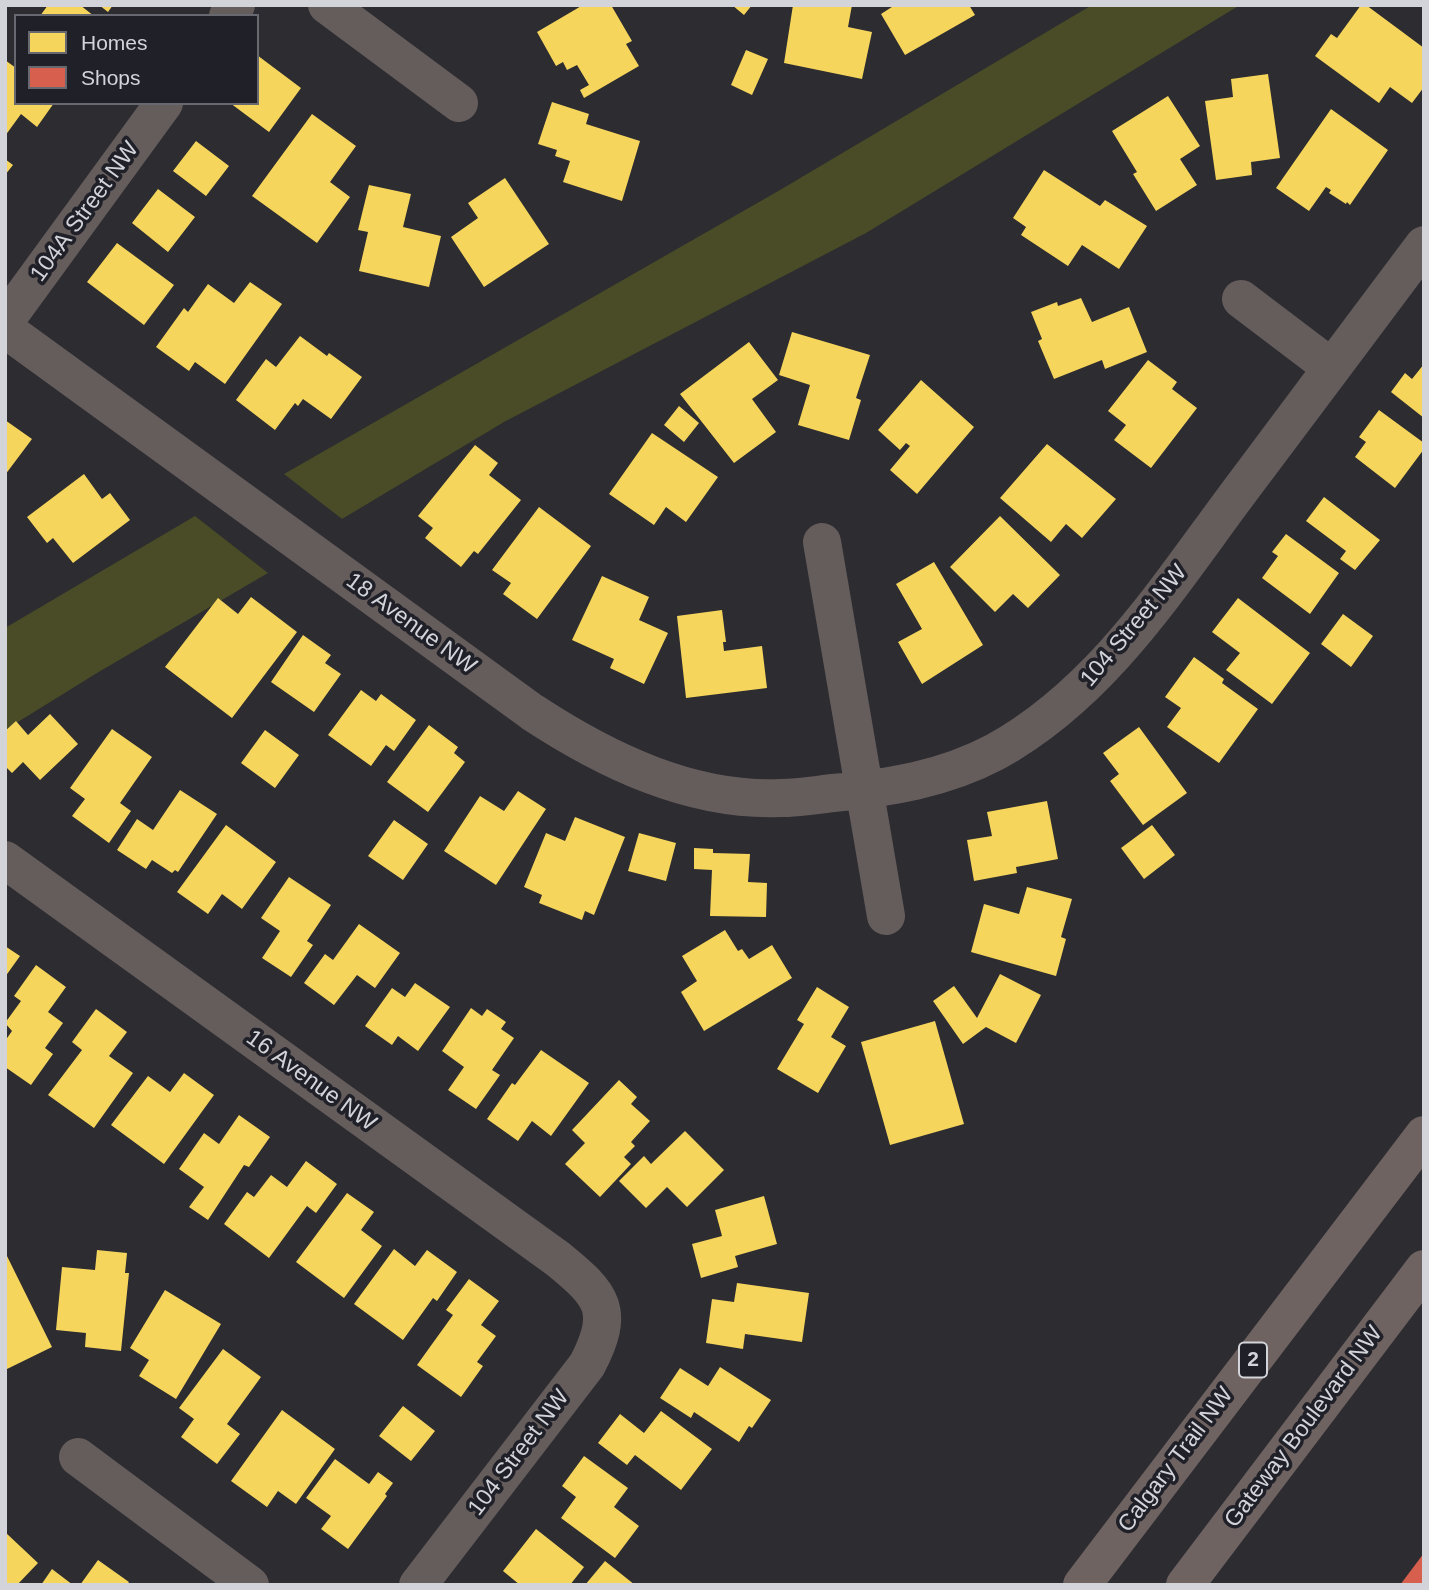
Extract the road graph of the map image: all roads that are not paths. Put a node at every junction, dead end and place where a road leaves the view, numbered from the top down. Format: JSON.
{"nodes":[{"id":1,"x":327,"y":5,"type":"edge"},
{"id":2,"x":459,"y":103,"type":"dead end"},
{"id":3,"x":163,"y":105,"type":"edge"},
{"id":4,"x":1424,"y":245,"type":"edge"},
{"id":5,"x":1241,"y":299,"type":"dead end"},
{"id":6,"x":5,"y":321,"type":"edge"},
{"id":7,"x":5,"y":329,"type":"edge"},
{"id":8,"x":1332,"y":368,"type":"junction"},
{"id":9,"x":822,"y":542,"type":"dead end"},
{"id":10,"x":865,"y":790,"type":"junction"},
{"id":11,"x":5,"y":860,"type":"edge"},
{"id":12,"x":886,"y":916,"type":"dead end"},
{"id":13,"x":1424,"y":1135,"type":"edge"},
{"id":14,"x":1424,"y":1269,"type":"edge"},
{"id":15,"x":603,"y":1314,"type":"joint"},
{"id":16,"x":78,"y":1457,"type":"dead end"},
{"id":17,"x":250,"y":1585,"type":"edge"},
{"id":18,"x":418,"y":1585,"type":"edge"},
{"id":19,"x":1082,"y":1585,"type":"edge"},
{"id":20,"x":1185,"y":1585,"type":"edge"}],
"edges":[{"from":1,"to":2,"type":"street"},
{"from":3,"to":6,"type":"street","name":"104A Street NW"},
{"from":4,"to":8,"type":"street","name":"104 Street NW"},
{"from":5,"to":8,"type":"street"},
{"from":7,"to":10,"type":"street","name":"18 Avenue NW"},
{"from":8,"to":10,"type":"street","name":"104 Street NW"},
{"from":9,"to":10,"type":"street"},
{"from":10,"to":12,"type":"street"},
{"from":11,"to":15,"type":"street","name":"16 Avenue NW"},
{"from":13,"to":19,"type":"highway","name":"Calgary Trail NW","number":"2"},
{"from":14,"to":20,"type":"highway","name":"Gateway Boulevard NW"},
{"from":15,"to":18,"type":"street","name":"104 Street NW"},
{"from":16,"to":17,"type":"street"}]}
